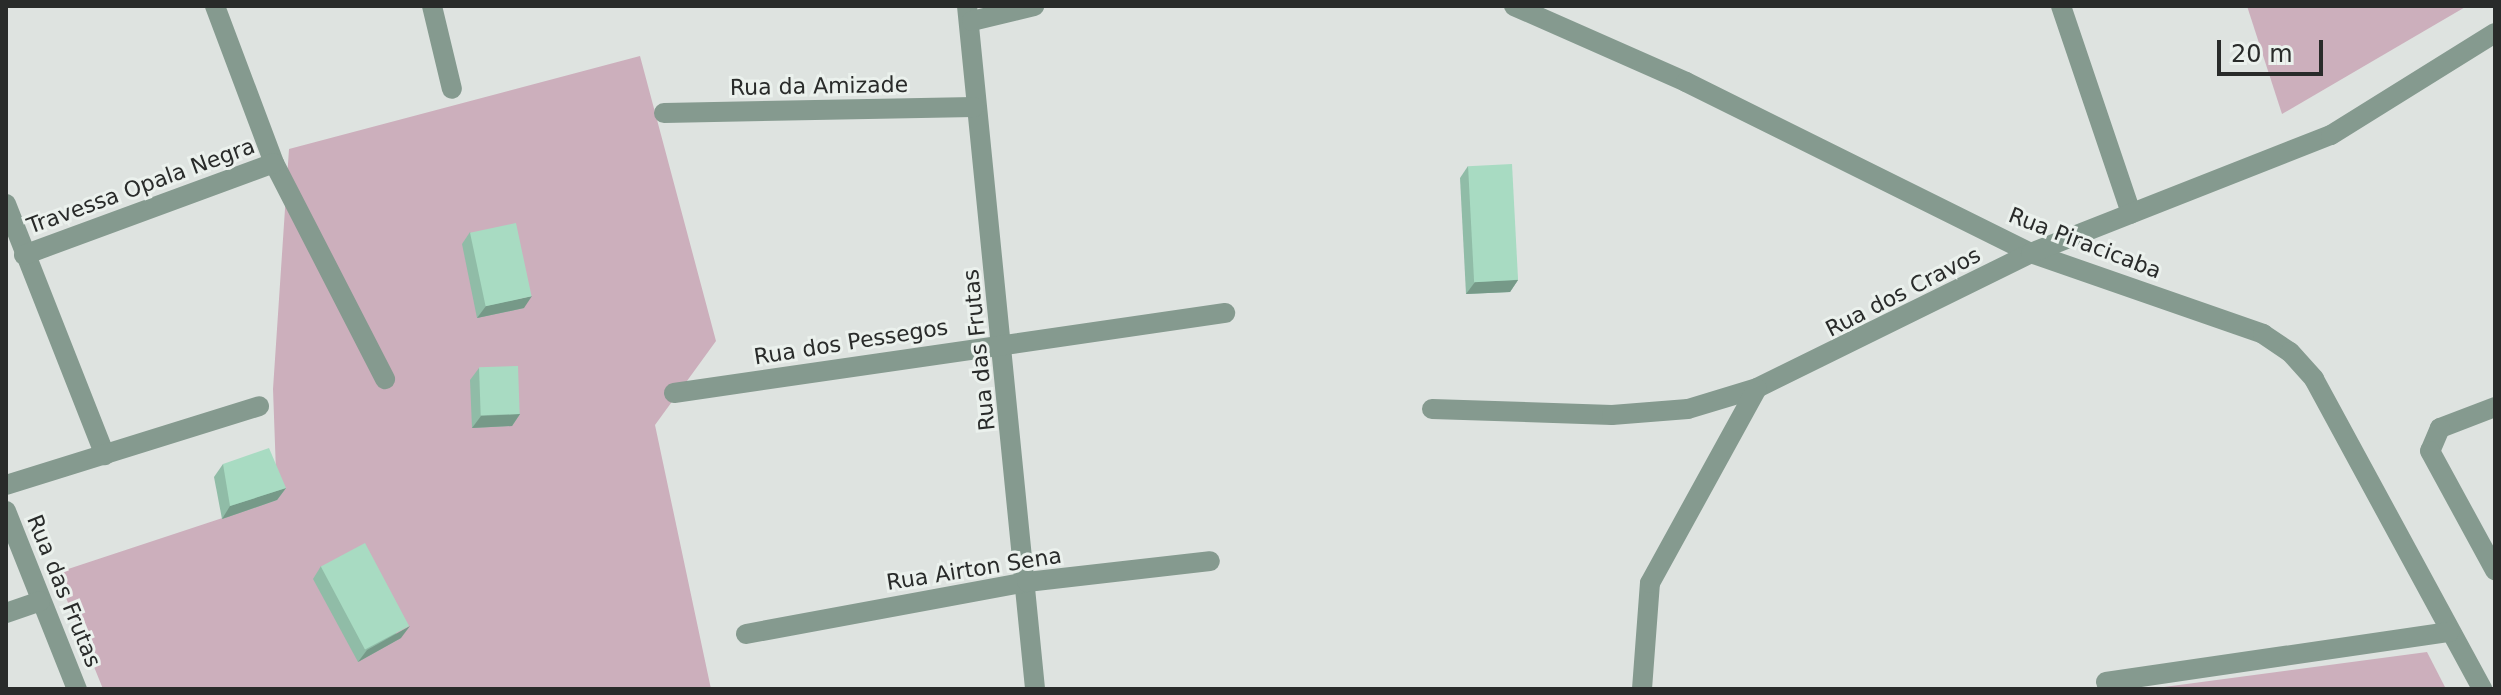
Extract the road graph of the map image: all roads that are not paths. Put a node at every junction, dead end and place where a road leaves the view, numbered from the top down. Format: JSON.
{"nodes":[{"id":1,"x":215,"y":6,"type":"edge"},
{"id":2,"x":432,"y":6,"type":"edge"},
{"id":3,"x":1034,"y":6,"type":"edge"},
{"id":4,"x":1514,"y":6,"type":"edge"},
{"id":5,"x":2061,"y":6,"type":"edge"},
{"id":6,"x":970,"y":14,"type":"edge"},
{"id":7,"x":2495,"y":33,"type":"edge"},
{"id":8,"x":452,"y":89,"type":"dead end"},
{"id":9,"x":974,"y":107,"type":"junction"},
{"id":10,"x":664,"y":113,"type":"dead end"},
{"id":11,"x":274,"y":163,"type":"junction"},
{"id":12,"x":6,"y":204,"type":"edge"},
{"id":13,"x":2131,"y":213,"type":"junction"},
{"id":14,"x":2031,"y":253,"type":"junction"},
{"id":15,"x":24,"y":255,"type":"junction"},
{"id":16,"x":1225,"y":313,"type":"dead end"},
{"id":17,"x":1004,"y":343,"type":"junction"},
{"id":18,"x":385,"y":379,"type":"dead end"},
{"id":19,"x":1757,"y":388,"type":"junction"},
{"id":20,"x":674,"y":393,"type":"dead end"},
{"id":21,"x":259,"y":406,"type":"dead end"},
{"id":22,"x":2495,"y":407,"type":"edge"},
{"id":23,"x":1432,"y":409,"type":"dead end"},
{"id":24,"x":105,"y":455,"type":"junction"},
{"id":25,"x":6,"y":485,"type":"edge"},
{"id":26,"x":6,"y":511,"type":"edge"},
{"id":27,"x":1210,"y":561,"type":"dead end"},
{"id":28,"x":2495,"y":570,"type":"edge"},
{"id":29,"x":1027,"y":582,"type":"junction"},
{"id":30,"x":40,"y":601,"type":"junction"},
{"id":31,"x":6,"y":613,"type":"edge"},
{"id":32,"x":2449,"y":632,"type":"junction"},
{"id":33,"x":746,"y":634,"type":"dead end"},
{"id":34,"x":2106,"y":682,"type":"dead end"},
{"id":35,"x":77,"y":689,"type":"edge"},
{"id":36,"x":1035,"y":689,"type":"edge"},
{"id":37,"x":1642,"y":689,"type":"edge"},
{"id":38,"x":2482,"y":689,"type":"edge"}],
"edges":[{"from":1,"to":11,"type":"street"},
{"from":2,"to":8,"type":"street"},
{"from":3,"to":6,"type":"street"},
{"from":4,"to":14,"type":"street","name":"Rua Piracicaba"},
{"from":5,"to":13,"type":"street"},
{"from":6,"to":9,"type":"street","name":"Rua das Frutas"},
{"from":7,"to":13,"type":"street","name":"Rua dos Cravos"},
{"from":9,"to":10,"type":"street","name":"Rua da Amizade"},
{"from":9,"to":17,"type":"street","name":"Rua das Frutas"},
{"from":11,"to":15,"type":"street","name":"Travessa Opala Negra"},
{"from":11,"to":18,"type":"street"},
{"from":12,"to":15,"type":"street"},
{"from":13,"to":14,"type":"street","name":"Rua dos Cravos"},
{"from":14,"to":19,"type":"street","name":"Rua dos Cravos"},
{"from":14,"to":32,"type":"street","name":"Rua Piracicaba"},
{"from":15,"to":24,"type":"street"},
{"from":16,"to":17,"type":"street","name":"Rua dos Pessegos"},
{"from":17,"to":20,"type":"street","name":"Rua dos Pessegos"},
{"from":17,"to":29,"type":"street","name":"Rua das Frutas"},
{"from":19,"to":23,"type":"street","name":"Rua dos Cravos"},
{"from":19,"to":37,"type":"street"},
{"from":21,"to":24,"type":"street"},
{"from":22,"to":28,"type":"street"},
{"from":24,"to":25,"type":"street"},
{"from":26,"to":30,"type":"street","name":"Rua das Frutas"},
{"from":27,"to":29,"type":"street","name":"Rua Airton Sena"},
{"from":29,"to":33,"type":"street","name":"Rua Airton Sena"},
{"from":29,"to":36,"type":"street","name":"Rua das Frutas"},
{"from":30,"to":31,"type":"street"},
{"from":30,"to":35,"type":"street","name":"Rua das Frutas"},
{"from":32,"to":34,"type":"street"},
{"from":32,"to":38,"type":"street","name":"Rua Piracicaba"}]}
